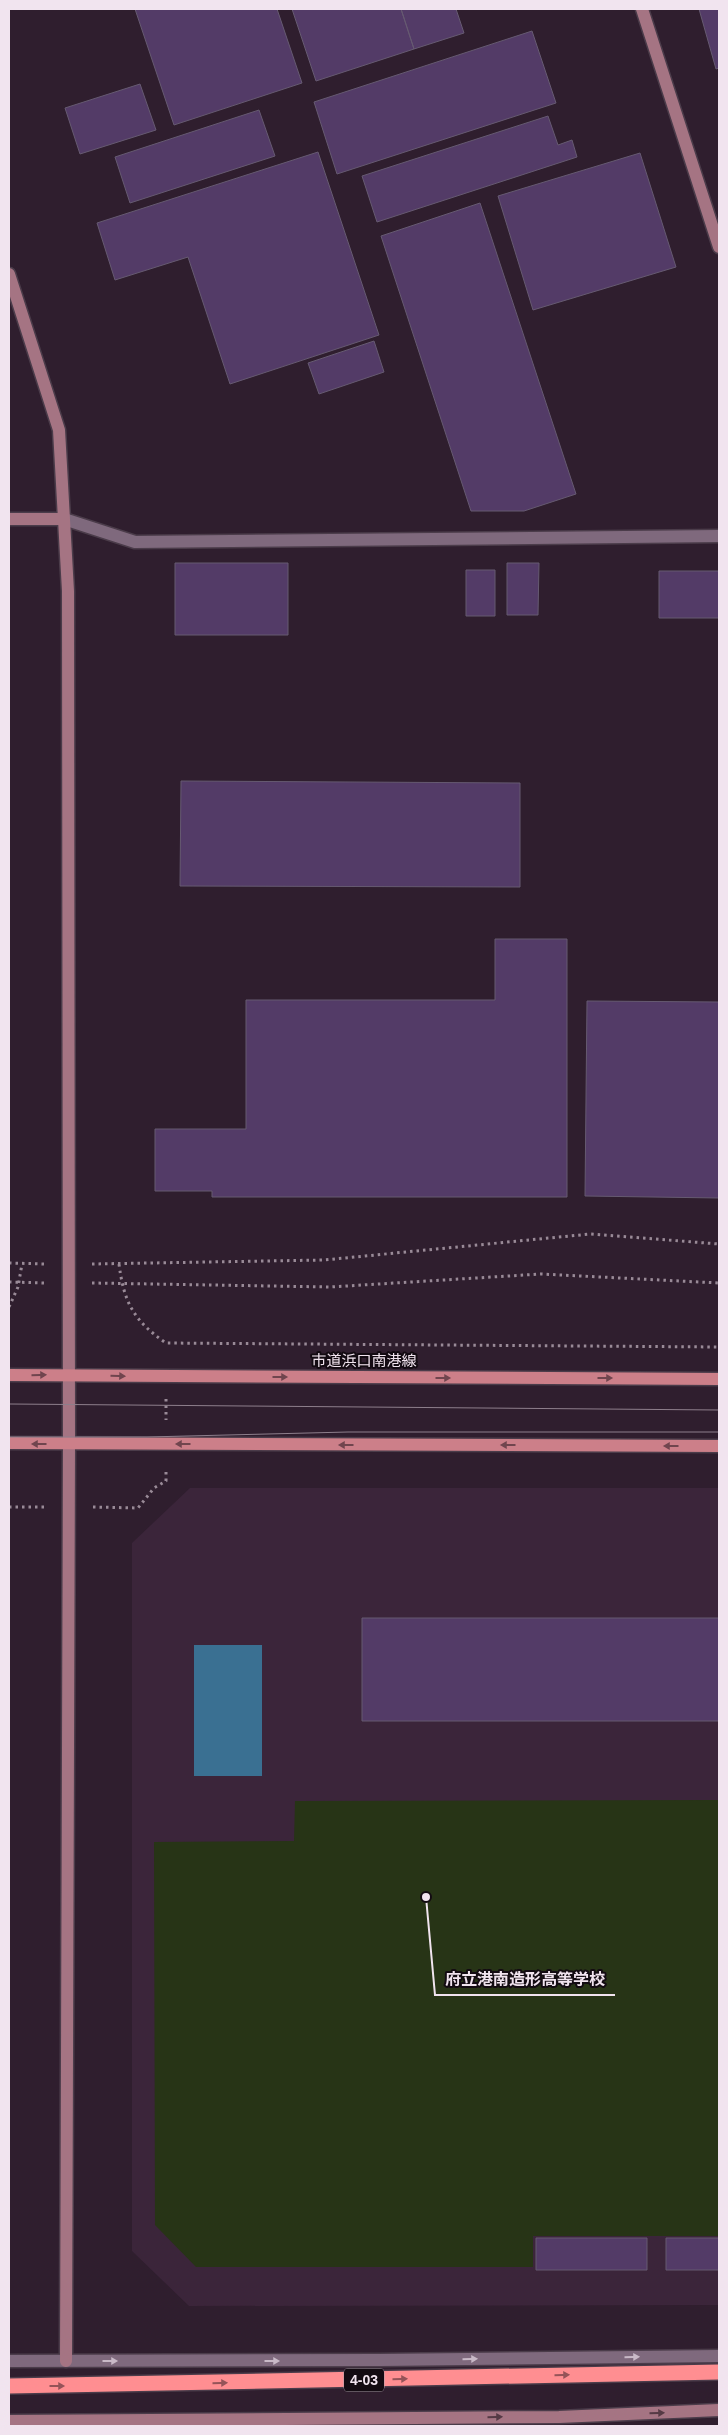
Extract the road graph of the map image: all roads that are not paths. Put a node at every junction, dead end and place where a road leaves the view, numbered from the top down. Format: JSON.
{"nodes":[{"id":1,"x":642,"y":9,"type":"edge"},
{"id":2,"x":719,"y":247,"type":"edge"},
{"id":3,"x":9,"y":274,"type":"edge"},
{"id":4,"x":9,"y":519,"type":"edge"},
{"id":5,"x":64,"y":519,"type":"junction"},
{"id":6,"x":719,"y":536,"type":"edge"},
{"id":7,"x":69,"y":1374,"type":"junction"},
{"id":8,"x":9,"y":1375,"type":"edge"},
{"id":9,"x":719,"y":1379,"type":"edge"},
{"id":10,"x":9,"y":1444,"type":"edge"},
{"id":11,"x":69,"y":1444,"type":"junction"},
{"id":12,"x":719,"y":1446,"type":"edge"},
{"id":13,"x":719,"y":2356,"type":"edge"},
{"id":14,"x":9,"y":2361,"type":"edge"},
{"id":15,"x":66,"y":2361,"type":"junction"},
{"id":16,"x":719,"y":2372,"type":"edge"},
{"id":17,"x":9,"y":2386,"type":"edge"},
{"id":18,"x":719,"y":2410,"type":"edge"},
{"id":19,"x":9,"y":2420,"type":"edge"}],
"edges":[{"from":1,"to":2,"type":"street"},
{"from":3,"to":5,"type":"street"},
{"from":4,"to":5,"type":"street"},
{"from":5,"to":6,"type":"street"},
{"from":5,"to":7,"type":"street"},
{"from":8,"to":7,"type":"main road","name":"市道浜口南港線","one_way":true},
{"from":7,"to":9,"type":"main road","name":"市道浜口南港線","one_way":true},
{"from":7,"to":11,"type":"street"},
{"from":11,"to":10,"type":"main road","one_way":true},
{"from":12,"to":11,"type":"main road","one_way":true},
{"from":11,"to":15,"type":"street"},
{"from":15,"to":13,"type":"street","one_way":true},
{"from":14,"to":15,"type":"street"},
{"from":17,"to":16,"type":"highway","number":"4-03","one_way":true},
{"from":19,"to":18,"type":"street","one_way":true}]}
